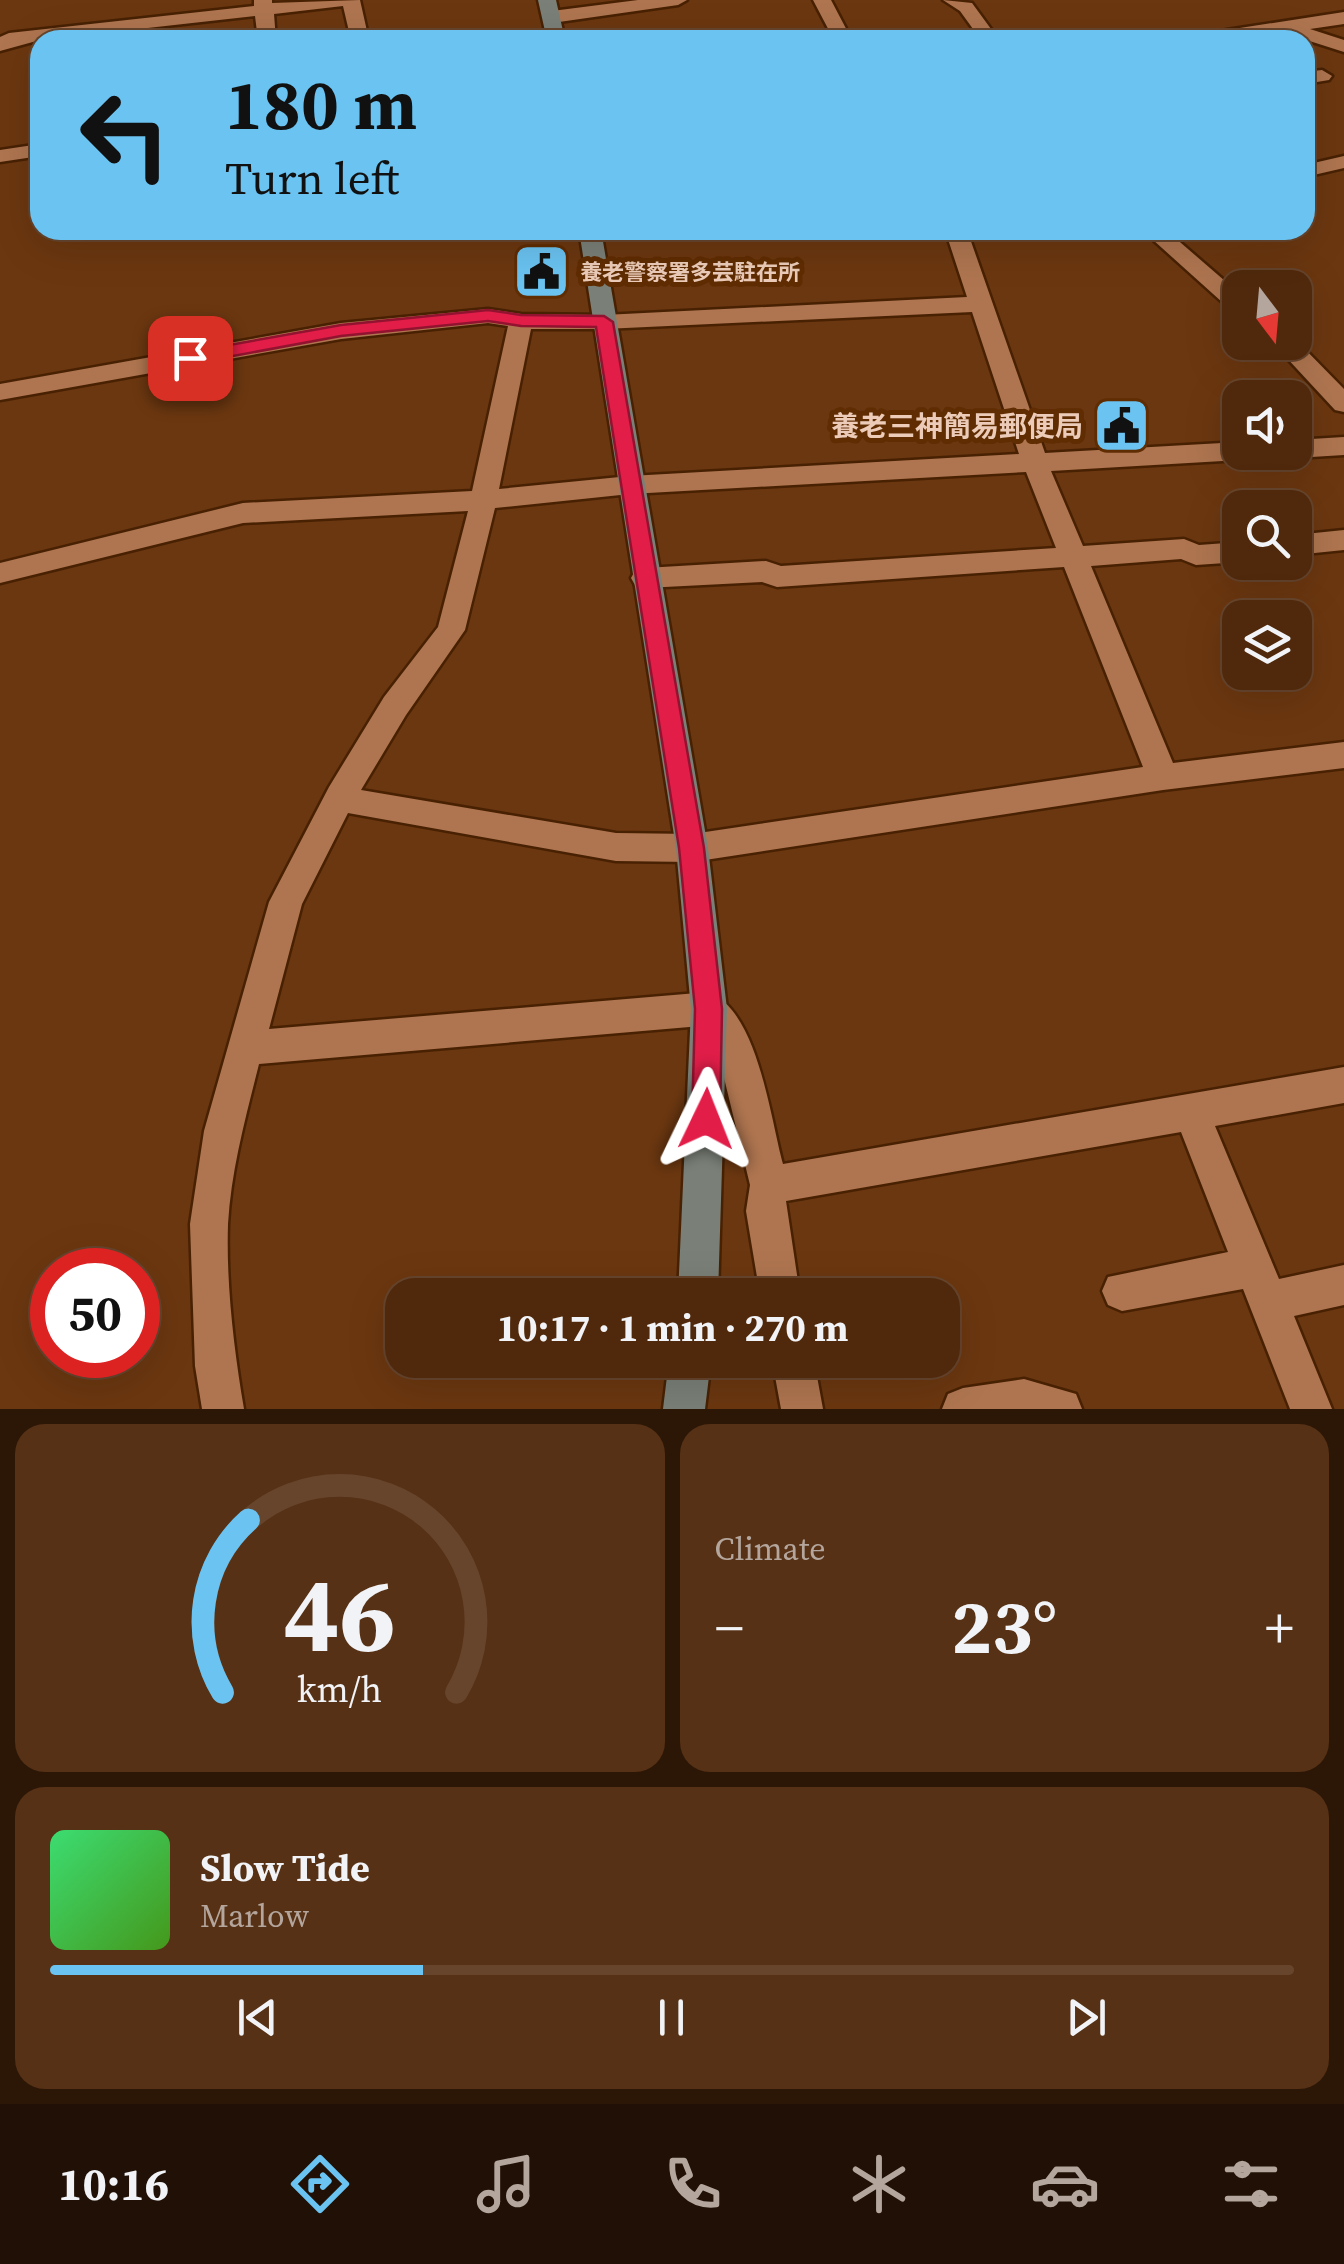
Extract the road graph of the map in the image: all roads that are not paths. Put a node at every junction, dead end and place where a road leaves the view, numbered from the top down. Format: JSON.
{"nodes":[{"id":1,"x":678,"y":0,"type":"edge"},
{"id":2,"x":822,"y":0,"type":"edge"},
{"id":3,"x":952,"y":0,"type":"edge"},
{"id":4,"x":1315,"y":0,"type":"edge"},
{"id":5,"x":264,"y":4,"type":"edge"},
{"id":6,"x":549,"y":8,"type":"edge"},
{"id":7,"x":1344,"y":15,"type":"edge"},
{"id":8,"x":95,"y":28,"type":"edge"},
{"id":9,"x":266,"y":30,"type":"edge"},
{"id":10,"x":358,"y":30,"type":"edge"},
{"id":11,"x":838,"y":30,"type":"edge"},
{"id":12,"x":983,"y":30,"type":"edge"},
{"id":13,"x":1266,"y":30,"type":"edge"},
{"id":14,"x":1344,"y":30,"type":"edge"},
{"id":15,"x":1315,"y":33,"type":"edge"},
{"id":16,"x":30,"y":36,"type":"edge"},
{"id":17,"x":1315,"y":37,"type":"edge"},
{"id":18,"x":0,"y":44,"type":"edge"},
{"id":19,"x":1344,"y":46,"type":"edge"},
{"id":20,"x":30,"y":152,"type":"edge"},
{"id":21,"x":0,"y":156,"type":"edge"},
{"id":22,"x":1336,"y":165,"type":"edge"},
{"id":23,"x":1344,"y":186,"type":"edge"},
{"id":24,"x":592,"y":240,"type":"edge"},
{"id":25,"x":959,"y":240,"type":"edge"},
{"id":26,"x":1164,"y":240,"type":"edge"},
{"id":27,"x":1222,"y":290,"type":"edge"},
{"id":28,"x":979,"y":304,"type":"junction"},
{"id":29,"x":521,"y":321,"type":"junction"},
{"id":30,"x":604,"y":322,"type":"junction"},
{"id":31,"x":1301,"y":360,"type":"edge"},
{"id":32,"x":0,"y":392,"type":"edge"},
{"id":33,"x":1344,"y":404,"type":"edge"},
{"id":34,"x":1344,"y":446,"type":"edge"},
{"id":35,"x":1312,"y":447,"type":"edge"},
{"id":36,"x":1222,"y":453,"type":"edge"},
{"id":37,"x":1035,"y":462,"type":"junction"},
{"id":38,"x":630,"y":486,"type":"junction"},
{"id":39,"x":484,"y":499,"type":"junction"},
{"id":40,"x":1344,"y":540,"type":"edge"},
{"id":41,"x":1312,"y":543,"type":"edge"},
{"id":42,"x":1222,"y":553,"type":"edge"},
{"id":43,"x":1074,"y":559,"type":"junction"},
{"id":44,"x":0,"y":573,"type":"edge"},
{"id":45,"x":646,"y":578,"type":"junction"},
{"id":46,"x":1344,"y":755,"type":"edge"},
{"id":47,"x":1163,"y":777,"type":"junction"},
{"id":48,"x":340,"y":797,"type":"junction"},
{"id":49,"x":692,"y":848,"type":"junction"},
{"id":50,"x":709,"y":1009,"type":"junction"},
{"id":51,"x":248,"y":1048,"type":"junction"},
{"id":52,"x":1344,"y":1084,"type":"edge"},
{"id":53,"x":1192,"y":1111,"type":"junction"},
{"id":54,"x":769,"y":1184,"type":"junction"},
{"id":55,"x":699,"y":1278,"type":"edge"},
{"id":56,"x":777,"y":1278,"type":"edge"},
{"id":57,"x":1263,"y":1284,"type":"junction"},
{"id":58,"x":1344,"y":1286,"type":"edge"},
{"id":59,"x":1122,"y":1291,"type":"dead end"},
{"id":60,"x":688,"y":1378,"type":"edge"},
{"id":61,"x":796,"y":1378,"type":"edge"},
{"id":62,"x":223,"y":1409,"type":"edge"},
{"id":63,"x":684,"y":1409,"type":"edge"},
{"id":64,"x":802,"y":1409,"type":"edge"},
{"id":65,"x":962,"y":1409,"type":"edge"},
{"id":66,"x":1061,"y":1409,"type":"edge"},
{"id":67,"x":1311,"y":1409,"type":"edge"}],
"edges":[{"from":1,"to":6,"type":"street"},
{"from":2,"to":11,"type":"street"},
{"from":3,"to":12,"type":"street"},
{"from":4,"to":7,"type":"street"},
{"from":5,"to":8,"type":"street"},
{"from":5,"to":9,"type":"street"},
{"from":5,"to":10,"type":"street"},
{"from":7,"to":13,"type":"street"},
{"from":14,"to":15,"type":"street"},
{"from":16,"to":18,"type":"street"},
{"from":17,"to":19,"type":"street"},
{"from":20,"to":21,"type":"street"},
{"from":22,"to":23,"type":"street"},
{"from":24,"to":30,"type":"main road"},
{"from":25,"to":28,"type":"street"},
{"from":26,"to":27,"type":"street"},
{"from":28,"to":30,"type":"street"},
{"from":28,"to":37,"type":"street"},
{"from":29,"to":30,"type":"street"},
{"from":29,"to":32,"type":"street"},
{"from":29,"to":39,"type":"street"},
{"from":30,"to":38,"type":"main road"},
{"from":31,"to":33,"type":"street"},
{"from":34,"to":35,"type":"street"},
{"from":36,"to":37,"type":"street"},
{"from":37,"to":38,"type":"street"},
{"from":37,"to":43,"type":"street"},
{"from":38,"to":39,"type":"street"},
{"from":38,"to":45,"type":"main road"},
{"from":39,"to":44,"type":"street"},
{"from":39,"to":48,"type":"street"},
{"from":40,"to":41,"type":"street"},
{"from":42,"to":43,"type":"street"},
{"from":43,"to":45,"type":"street"},
{"from":43,"to":47,"type":"street"},
{"from":45,"to":49,"type":"main road"},
{"from":46,"to":47,"type":"street"},
{"from":47,"to":49,"type":"street"},
{"from":48,"to":49,"type":"street"},
{"from":48,"to":51,"type":"street"},
{"from":49,"to":50,"type":"main road"},
{"from":50,"to":51,"type":"street"},
{"from":50,"to":54,"type":"street"},
{"from":50,"to":55,"type":"main road"},
{"from":51,"to":62,"type":"street"},
{"from":52,"to":53,"type":"street"},
{"from":53,"to":54,"type":"street"},
{"from":53,"to":57,"type":"street"},
{"from":54,"to":56,"type":"street"},
{"from":57,"to":58,"type":"street"},
{"from":57,"to":59,"type":"street"},
{"from":57,"to":67,"type":"street"},
{"from":60,"to":63,"type":"main road"},
{"from":61,"to":64,"type":"street"},
{"from":65,"to":66,"type":"street"}]}
